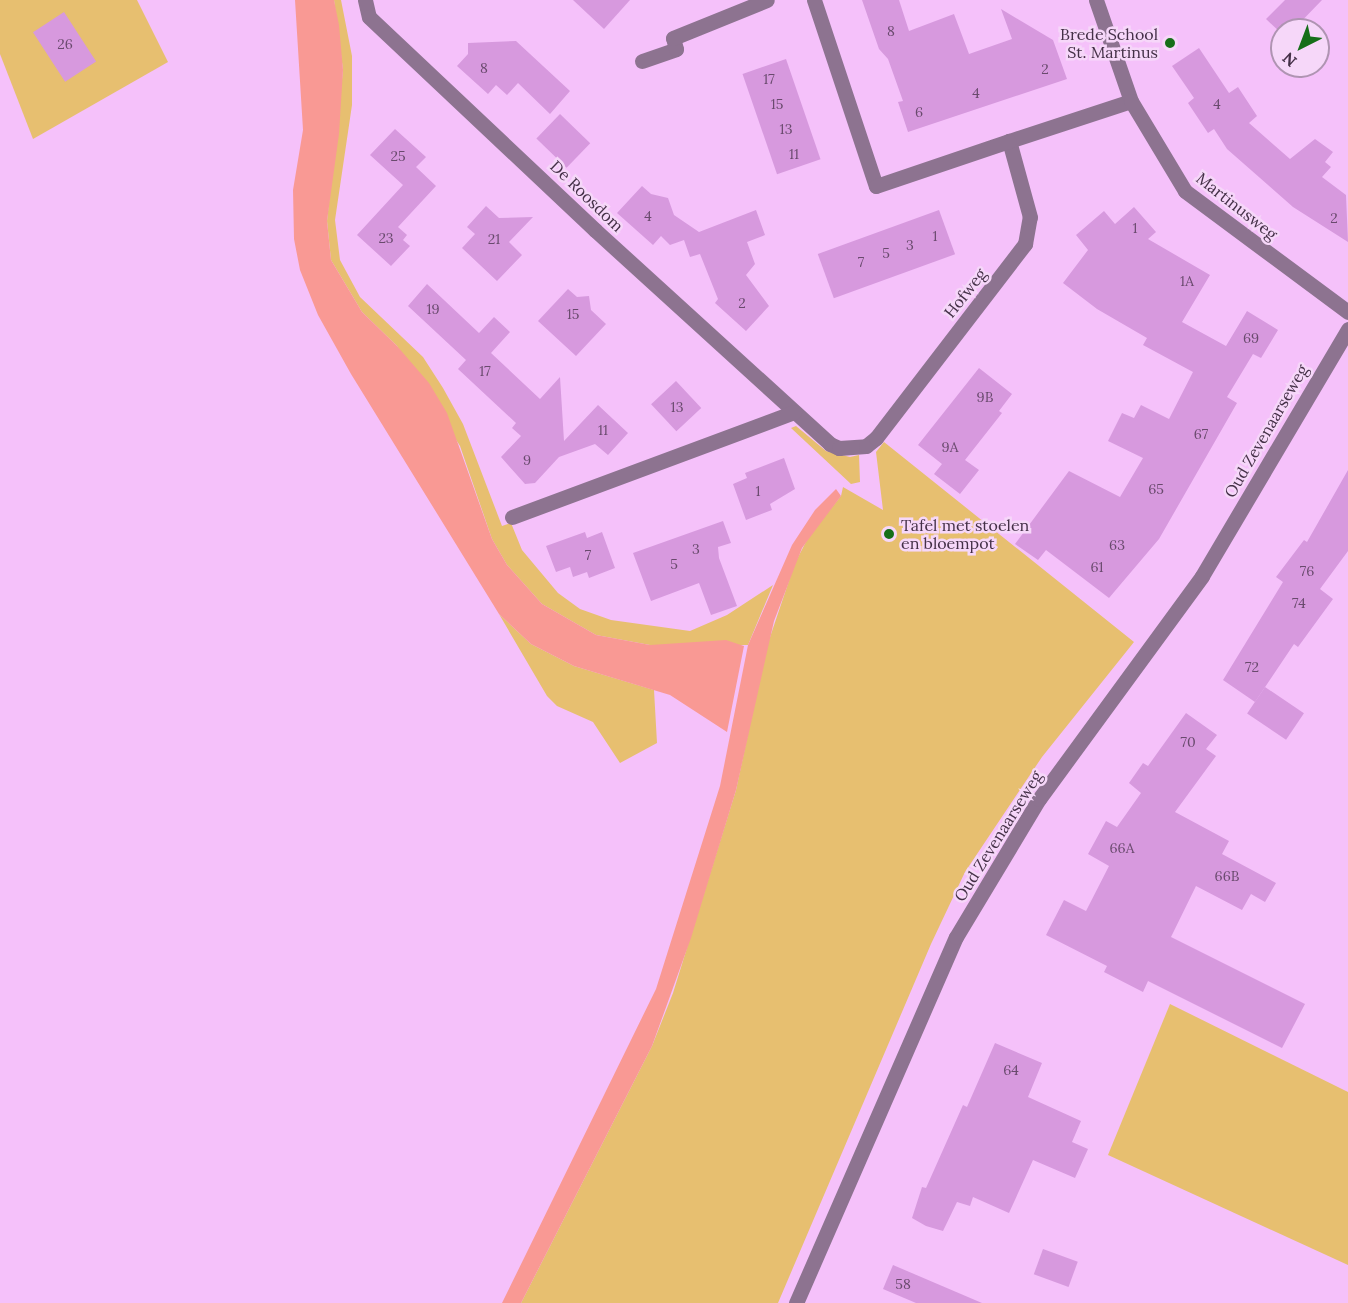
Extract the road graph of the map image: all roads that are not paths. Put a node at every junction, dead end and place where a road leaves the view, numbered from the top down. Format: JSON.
{"nodes":[{"id":1,"x":365,"y":0,"type":"edge"},
{"id":2,"x":767,"y":0,"type":"edge"},
{"id":3,"x":814,"y":0,"type":"edge"},
{"id":4,"x":1096,"y":0,"type":"edge"},
{"id":5,"x":642,"y":61,"type":"dead end"},
{"id":6,"x":1131,"y":101,"type":"junction"},
{"id":7,"x":1009,"y":141,"type":"junction"},
{"id":8,"x":1348,"y":312,"type":"edge"},
{"id":9,"x":1348,"y":329,"type":"edge"},
{"id":10,"x":794,"y":412,"type":"junction"},
{"id":11,"x":866,"y":446,"type":"joint"},
{"id":12,"x":512,"y":517,"type":"dead end"},
{"id":13,"x":796,"y":1303,"type":"edge"}],
"edges":[{"from":1,"to":10,"type":"street","name":"De Roosdom"},
{"from":2,"to":5,"type":"street"},
{"from":3,"to":7,"type":"street"},
{"from":4,"to":6,"type":"street","name":"Martinusweg"},
{"from":6,"to":7,"type":"street"},
{"from":6,"to":8,"type":"street","name":"Martinusweg"},
{"from":7,"to":11,"type":"street","name":"Hofweg"},
{"from":9,"to":13,"type":"street","name":"Oud Zevenaarseweg"},
{"from":10,"to":11,"type":"street","name":"De Roosdom"},
{"from":10,"to":12,"type":"street"}]}
